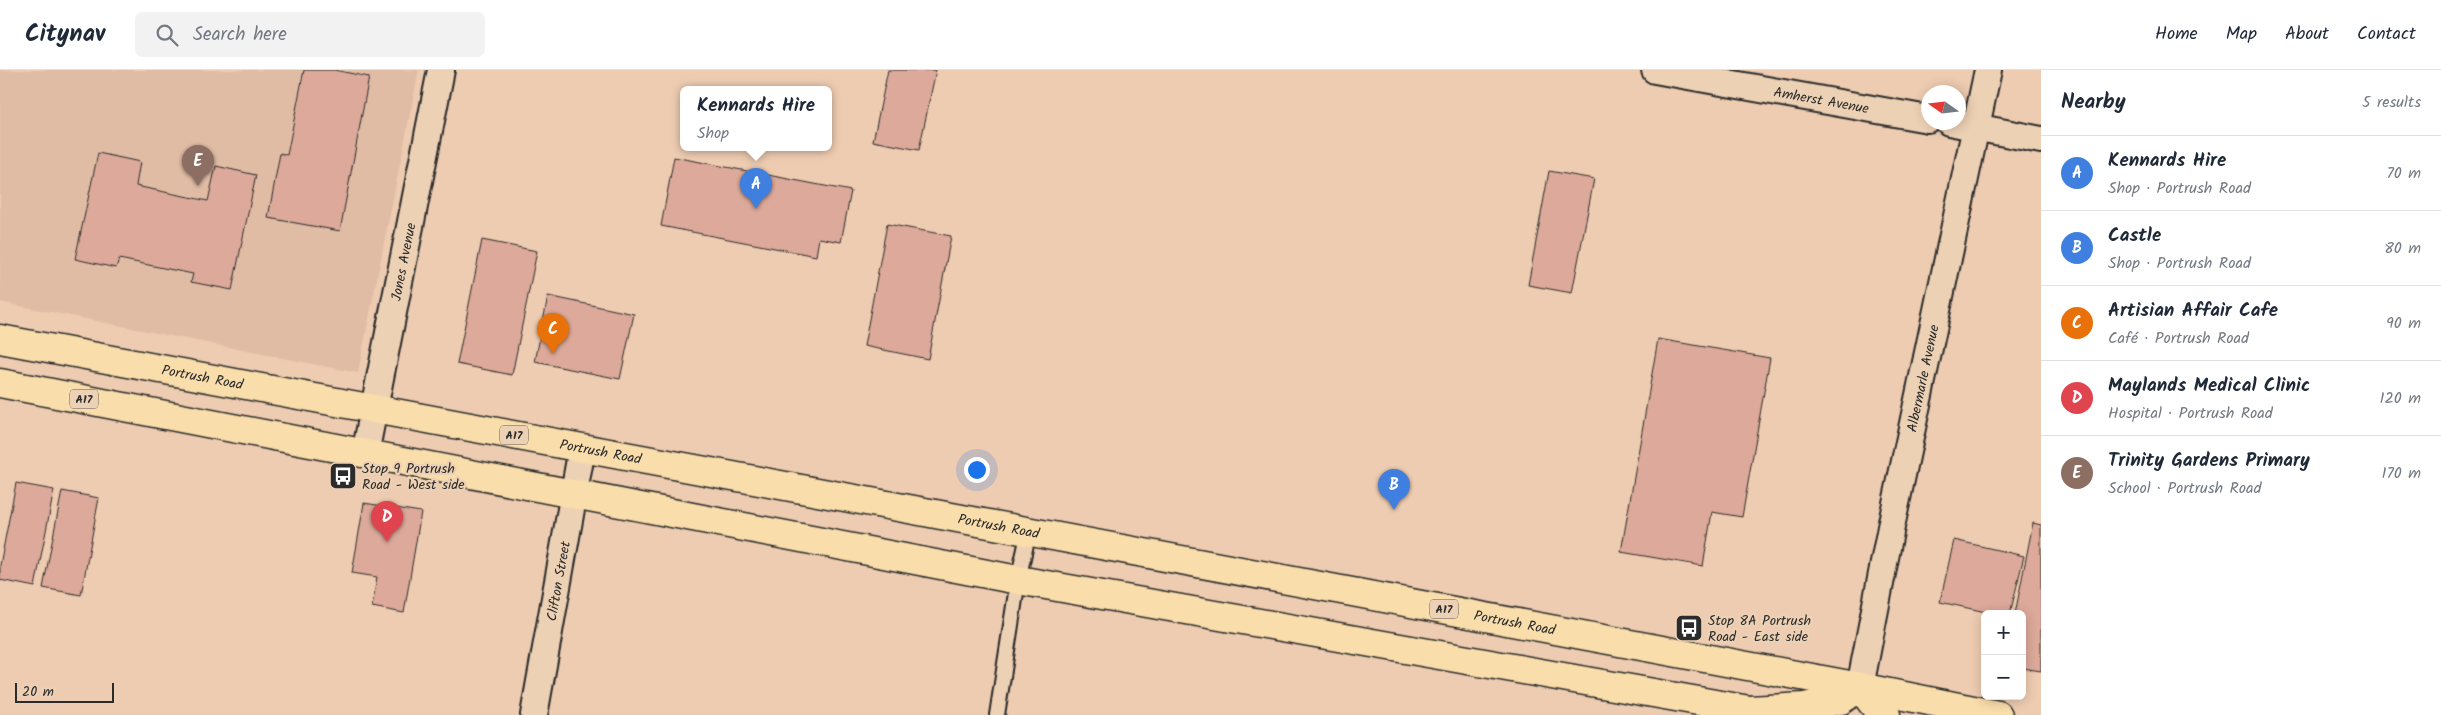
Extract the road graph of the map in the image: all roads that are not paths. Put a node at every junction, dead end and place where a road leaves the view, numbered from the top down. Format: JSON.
{"nodes":[{"id":1,"x":441,"y":70,"type":"edge"},
{"id":2,"x":1655,"y":70,"type":"edge"},
{"id":3,"x":1988,"y":70,"type":"edge"},
{"id":4,"x":1921,"y":118,"type":"edge"},
{"id":5,"x":1966,"y":125,"type":"edge"},
{"id":6,"x":1977,"y":127,"type":"junction"},
{"id":7,"x":2041,"y":140,"type":"edge"},
{"id":8,"x":0,"y":339,"type":"edge"},
{"id":9,"x":0,"y":383,"type":"edge"},
{"id":10,"x":375,"y":409,"type":"junction"},
{"id":11,"x":582,"y":448,"type":"junction"},
{"id":12,"x":365,"y":454,"type":"junction"},
{"id":13,"x":574,"y":494,"type":"junction"},
{"id":14,"x":1028,"y":532,"type":"junction"},
{"id":15,"x":1018,"y":580,"type":"junction"},
{"id":16,"x":1860,"y":687,"type":"junction"},
{"id":17,"x":1757,"y":713,"type":"edge"},
{"id":18,"x":534,"y":715,"type":"edge"},
{"id":19,"x":997,"y":715,"type":"edge"},
{"id":20,"x":1886,"y":715,"type":"edge"},
{"id":21,"x":1998,"y":715,"type":"edge"}],
"edges":[{"from":1,"to":10,"type":"street","name":"Jones Avenue"},
{"from":2,"to":4,"type":"street","name":"Amherst Avenue"},
{"from":3,"to":6,"type":"street","name":"Albermarle Avenue"},
{"from":5,"to":6,"type":"street"},
{"from":6,"to":7,"type":"street"},
{"from":6,"to":16,"type":"street","name":"Albermarle Avenue"},
{"from":8,"to":10,"type":"highway","name":"Portrush Road","number":"A17"},
{"from":9,"to":12,"type":"highway","number":"A17"},
{"from":10,"to":11,"type":"highway","name":"Portrush Road","number":"A17"},
{"from":10,"to":12,"type":"street","name":"Jones Avenue"},
{"from":11,"to":13,"type":"street","name":"Clifton Street"},
{"from":11,"to":14,"type":"highway","name":"Portrush Road","number":"A17"},
{"from":12,"to":13,"type":"highway","number":"A17"},
{"from":13,"to":15,"type":"highway","number":"A17"},
{"from":13,"to":18,"type":"street","name":"Clifton Street"},
{"from":14,"to":15,"type":"lane"},
{"from":14,"to":16,"type":"highway","name":"Portrush Road","number":"A17"},
{"from":15,"to":17,"type":"highway","number":"A17"},
{"from":15,"to":19,"type":"lane"},
{"from":16,"to":17,"type":"highway"},
{"from":16,"to":20,"type":"highway"},
{"from":16,"to":21,"type":"highway","name":"Portrush Road","number":"A17"}]}
